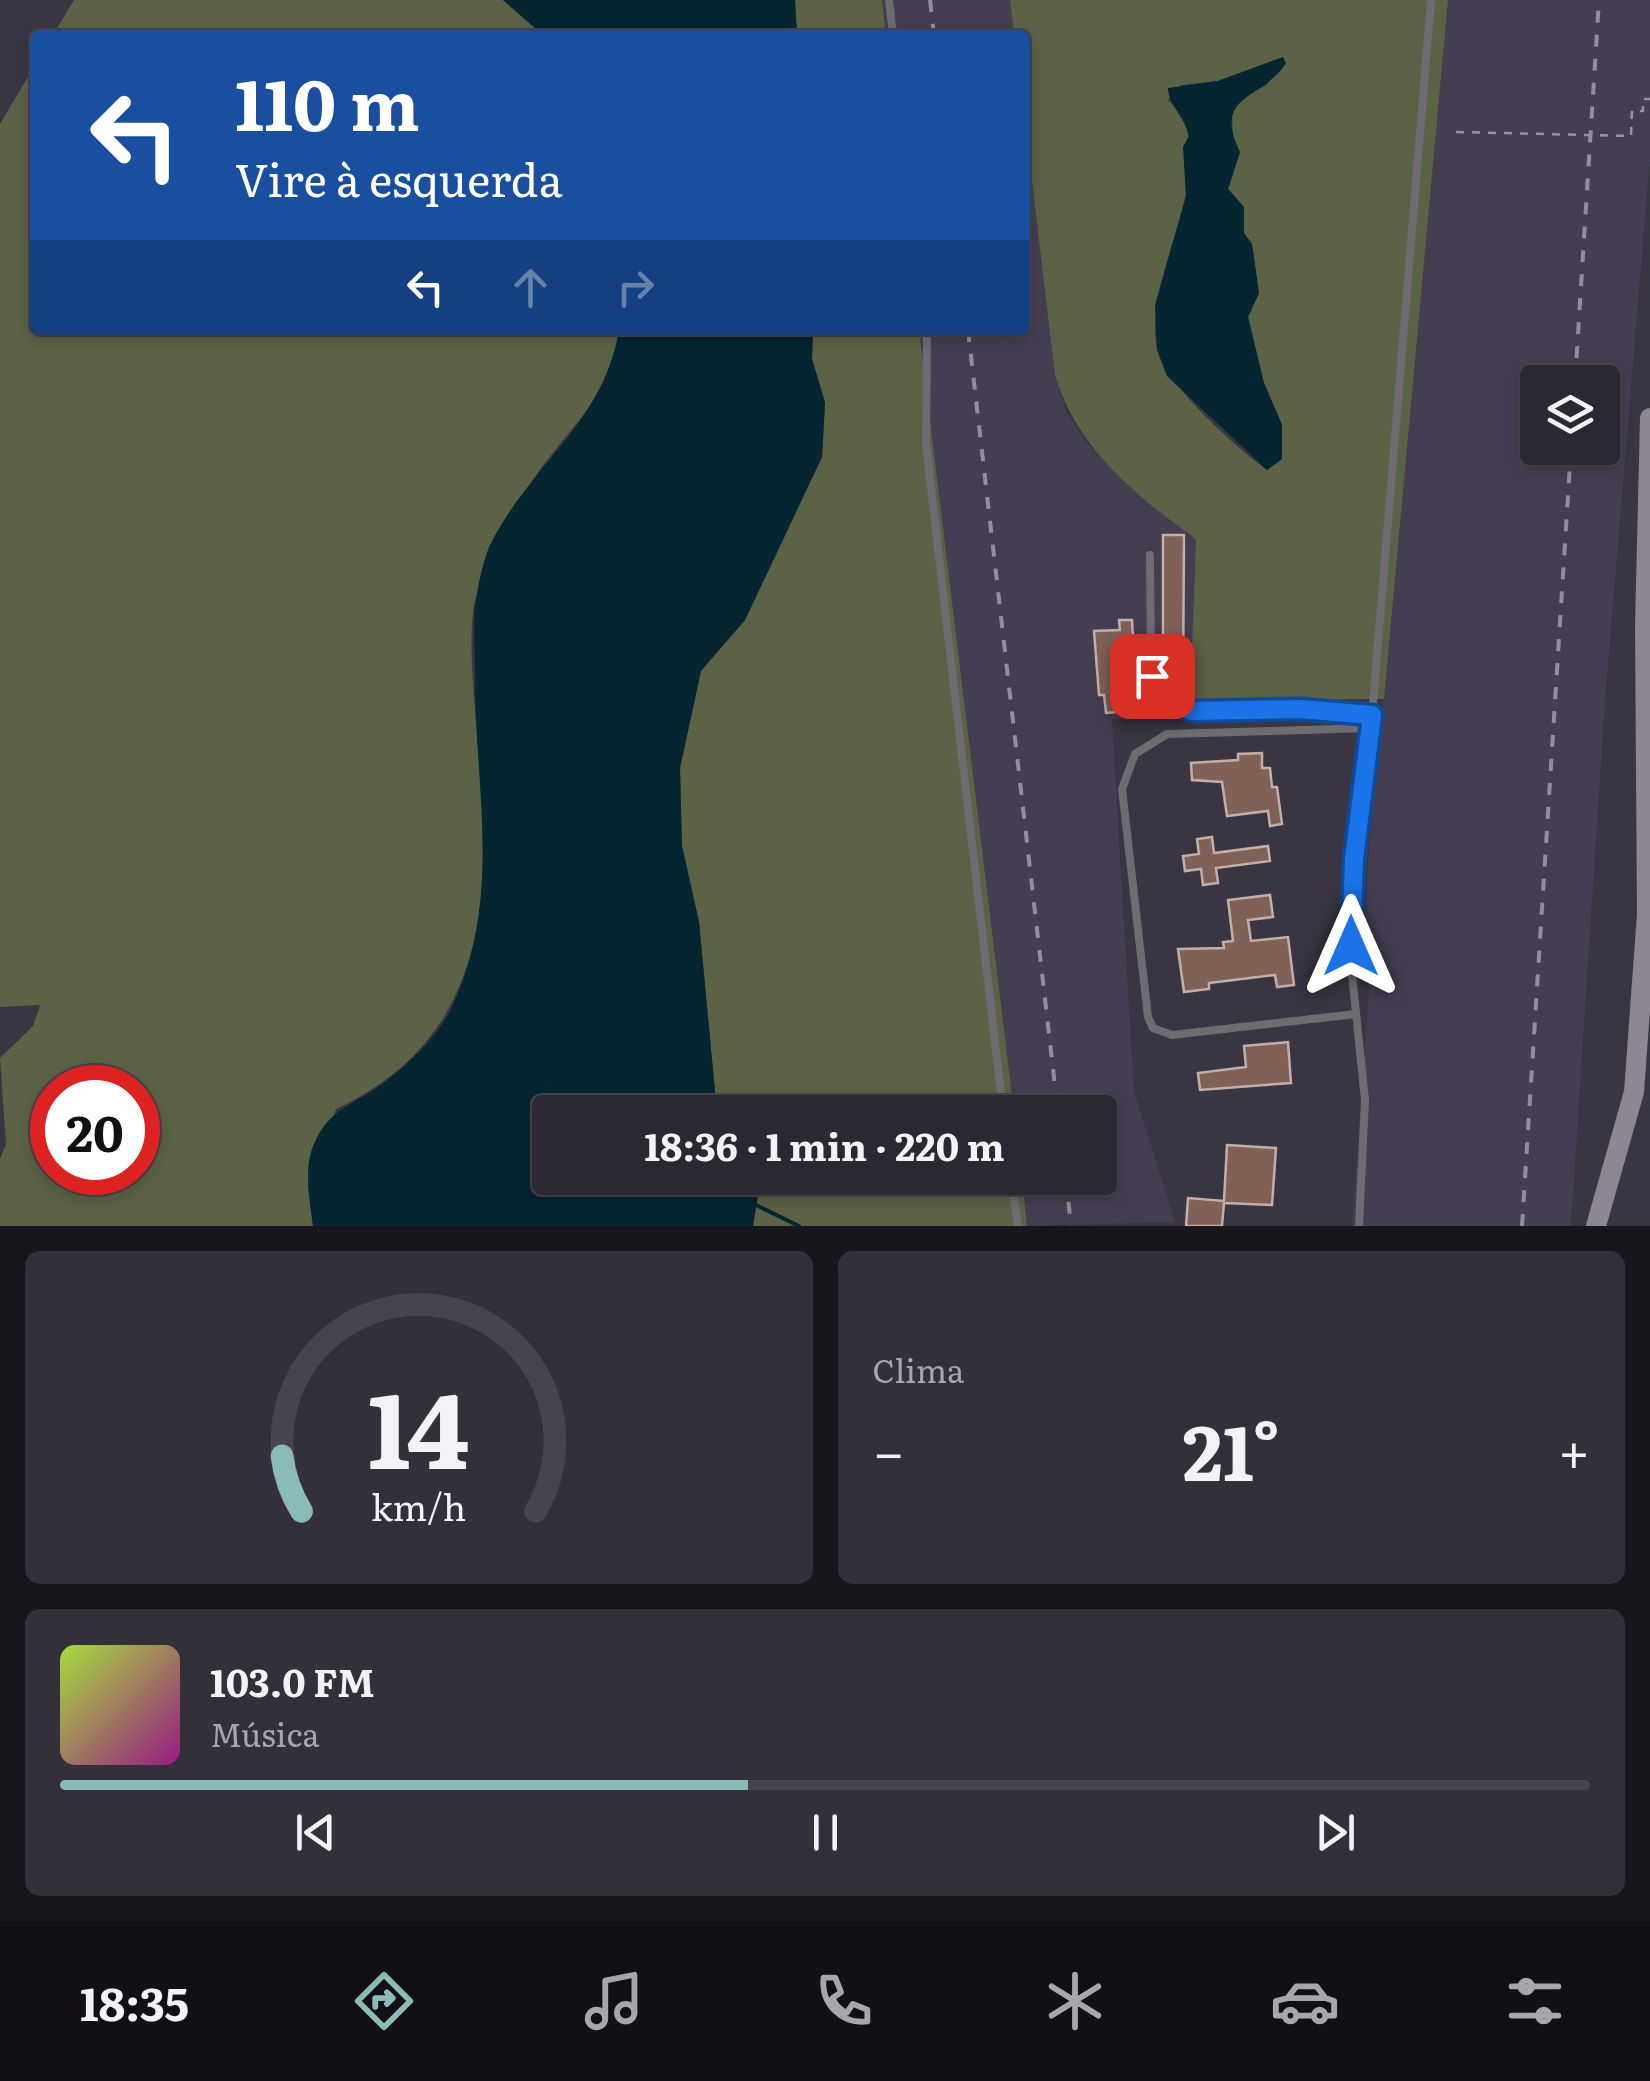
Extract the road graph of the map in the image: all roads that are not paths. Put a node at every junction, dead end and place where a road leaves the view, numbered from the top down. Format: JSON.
{"nodes":[{"id":1,"x":889,"y":0,"type":"edge"},
{"id":2,"x":1431,"y":0,"type":"edge"},
{"id":3,"x":892,"y":30,"type":"edge"},
{"id":4,"x":927,"y":335,"type":"edge"},
{"id":5,"x":1650,"y":418,"type":"edge"},
{"id":6,"x":1649,"y":546,"type":"edge"},
{"id":7,"x":1150,"y":555,"type":"dead end"},
{"id":8,"x":1372,"y":715,"type":"junction"},
{"id":9,"x":1371,"y":728,"type":"junction"},
{"id":10,"x":1356,"y":1014,"type":"junction"},
{"id":11,"x":1001,"y":1095,"type":"edge"},
{"id":12,"x":1014,"y":1195,"type":"edge"},
{"id":13,"x":1018,"y":1226,"type":"edge"},
{"id":14,"x":1359,"y":1226,"type":"edge"},
{"id":15,"x":1596,"y":1226,"type":"edge"}],
"edges":[{"from":1,"to":3,"type":"lane"},
{"from":2,"to":8,"type":"lane"},
{"from":4,"to":11,"type":"lane"},
{"from":5,"to":6,"type":"street"},
{"from":6,"to":15,"type":"street"},
{"from":7,"to":8,"type":"lane"},
{"from":8,"to":9,"type":"lane"},
{"from":9,"to":10,"type":"lane"},
{"from":9,"to":10,"type":"lane"},
{"from":10,"to":14,"type":"lane"},
{"from":12,"to":13,"type":"lane"}]}
